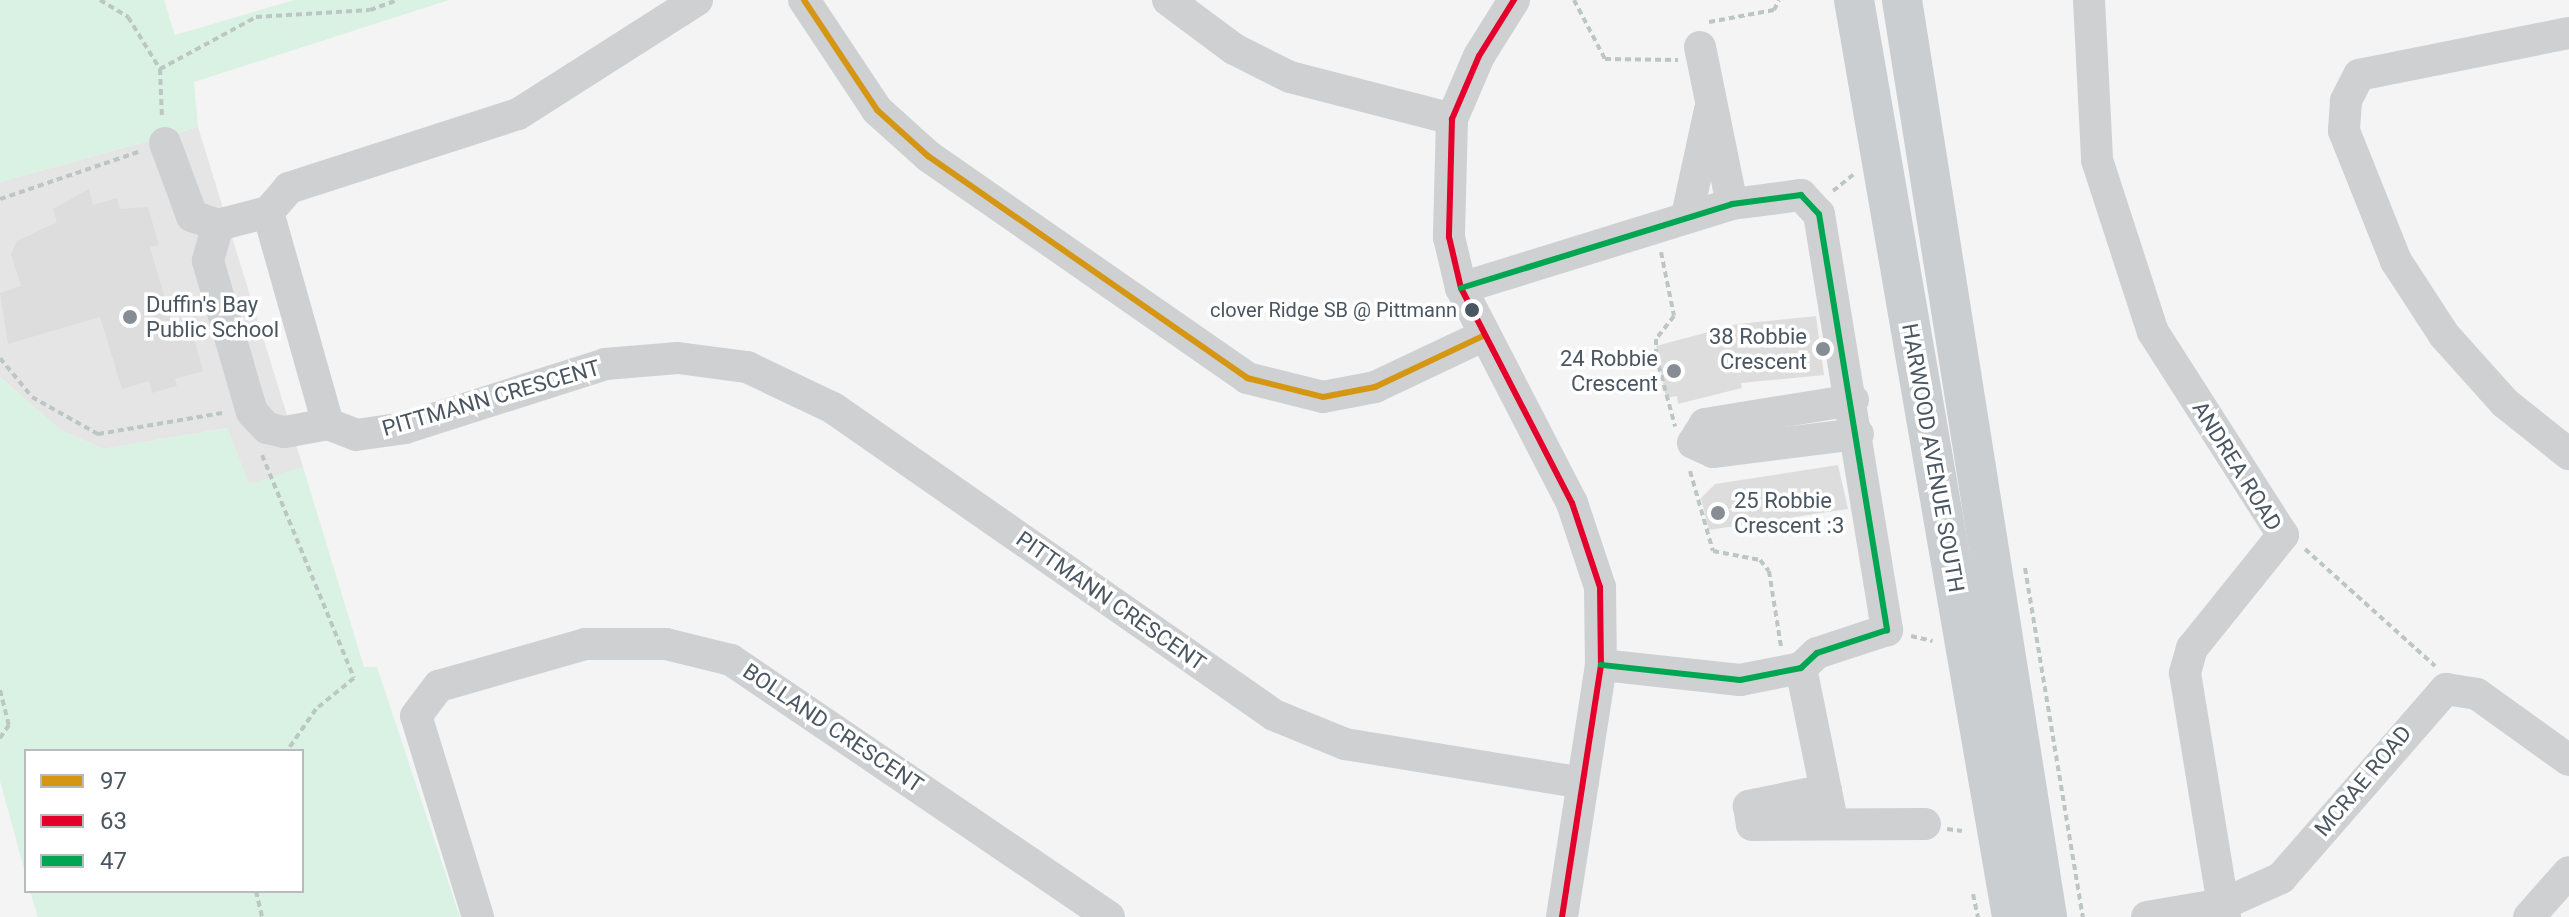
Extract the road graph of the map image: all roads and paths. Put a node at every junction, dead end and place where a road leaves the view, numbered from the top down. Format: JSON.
{"nodes":[{"id":1,"x":100,"y":0,"type":"edge"},
{"id":2,"x":397,"y":0,"type":"edge"},
{"id":3,"x":697,"y":0,"type":"edge"},
{"id":4,"x":804,"y":0,"type":"edge"},
{"id":5,"x":1168,"y":0,"type":"edge"},
{"id":6,"x":1514,"y":0,"type":"edge"},
{"id":7,"x":1574,"y":0,"type":"edge"},
{"id":8,"x":1779,"y":0,"type":"edge"},
{"id":9,"x":1854,"y":0,"type":"edge"},
{"id":10,"x":1902,"y":0,"type":"edge"},
{"id":11,"x":2089,"y":0,"type":"edge"},
{"id":12,"x":2569,"y":33,"type":"edge"},
{"id":13,"x":1700,"y":47,"type":"junction"},
{"id":14,"x":160,"y":69,"type":"junction"},
{"id":15,"x":1711,"y":107,"type":"junction"},
{"id":16,"x":1452,"y":119,"type":"junction"},
{"id":17,"x":165,"y":143,"type":"junction"},
{"id":18,"x":0,"y":199,"type":"edge"},
{"id":19,"x":1732,"y":204,"type":"junction"},
{"id":20,"x":268,"y":212,"type":"junction"},
{"id":21,"x":1687,"y":216,"type":"junction"},
{"id":22,"x":218,"y":225,"type":"junction"},
{"id":23,"x":1461,"y":288,"type":"junction"},
{"id":24,"x":1483,"y":336,"type":"junction"},
{"id":25,"x":0,"y":358,"type":"edge"},
{"id":26,"x":1853,"y":400,"type":"junction"},
{"id":27,"x":222,"y":413,"type":"dead end"},
{"id":28,"x":328,"y":424,"type":"junction"},
{"id":29,"x":1858,"y":434,"type":"junction"},
{"id":30,"x":260,"y":449,"type":"dead end"},
{"id":31,"x":2569,"y":454,"type":"edge"},
{"id":32,"x":2283,"y":535,"type":"junction"},
{"id":33,"x":1601,"y":665,"type":"junction"},
{"id":34,"x":1801,"y":668,"type":"junction"},
{"id":35,"x":2446,"y":689,"type":"junction"},
{"id":36,"x":0,"y":690,"type":"edge"},
{"id":37,"x":0,"y":738,"type":"edge"},
{"id":38,"x":288,"y":749,"type":"edge"},
{"id":39,"x":2569,"y":760,"type":"edge"},
{"id":40,"x":1583,"y":783,"type":"junction"},
{"id":41,"x":1826,"y":790,"type":"junction"},
{"id":42,"x":1832,"y":824,"type":"junction"},
{"id":43,"x":1925,"y":824,"type":"dead end"},
{"id":44,"x":2569,"y":872,"type":"edge"},
{"id":45,"x":2077,"y":878,"type":"dead end"},
{"id":46,"x":256,"y":893,"type":"edge"},
{"id":47,"x":1973,"y":894,"type":"dead end"},
{"id":48,"x":2224,"y":910,"type":"edge"},
{"id":49,"x":262,"y":917,"type":"edge"},
{"id":50,"x":478,"y":917,"type":"edge"},
{"id":51,"x":1109,"y":917,"type":"edge"},
{"id":52,"x":1562,"y":917,"type":"edge"},
{"id":53,"x":1978,"y":917,"type":"edge"},
{"id":54,"x":2012,"y":917,"type":"edge"},
{"id":55,"x":2047,"y":917,"type":"edge"},
{"id":56,"x":2083,"y":917,"type":"edge"},
{"id":57,"x":2147,"y":917,"type":"edge"},
{"id":58,"x":2529,"y":917,"type":"edge"}],
"edges":[{"from":1,"to":14,"type":"path"},
{"from":2,"to":14,"type":"path"},
{"from":3,"to":20,"type":"street"},
{"from":4,"to":24,"type":"street"},
{"from":5,"to":16,"type":"street"},
{"from":6,"to":16,"type":"street"},
{"from":7,"to":13,"type":"path"},
{"from":8,"to":13,"type":"path"},
{"from":9,"to":54,"type":"main road","name":"HARWOOD AVENUE SOUTH"},
{"from":10,"to":55,"type":"main road","name":"HARWOOD AVENUE SOUTH"},
{"from":11,"to":32,"type":"street","name":"ANDREA ROAD"},
{"from":12,"to":31,"type":"street"},
{"from":13,"to":15,"type":"street"},
{"from":14,"to":17,"type":"path"},
{"from":15,"to":19,"type":"street"},
{"from":15,"to":21,"type":"street"},
{"from":16,"to":23,"type":"street"},
{"from":17,"to":18,"type":"path"},
{"from":17,"to":22,"type":"street"},
{"from":19,"to":21,"type":"street"},
{"from":19,"to":26,"type":"street"},
{"from":20,"to":22,"type":"street"},
{"from":20,"to":28,"type":"street"},
{"from":21,"to":23,"type":"street"},
{"from":22,"to":28,"type":"street"},
{"from":23,"to":24,"type":"street"},
{"from":24,"to":33,"type":"street"},
{"from":25,"to":27,"type":"path"},
{"from":26,"to":29,"type":"street"},
{"from":26,"to":29,"type":"street"},
{"from":28,"to":40,"type":"street","name":"PITTMANN CRESCENT"},
{"from":29,"to":34,"type":"street"},
{"from":30,"to":38,"type":"path"},
{"from":32,"to":35,"type":"path"},
{"from":32,"to":48,"type":"street","name":"ANDREA ROAD"},
{"from":33,"to":34,"type":"street"},
{"from":33,"to":40,"type":"street"},
{"from":34,"to":41,"type":"street"},
{"from":35,"to":39,"type":"street"},
{"from":35,"to":48,"type":"street","name":"MCRAE ROAD"},
{"from":36,"to":37,"type":"path"},
{"from":40,"to":52,"type":"street"},
{"from":41,"to":42,"type":"street"},
{"from":41,"to":42,"type":"street"},
{"from":42,"to":43,"type":"street"},
{"from":44,"to":58,"type":"street"},
{"from":45,"to":56,"type":"path"},
{"from":46,"to":49,"type":"path"},
{"from":47,"to":53,"type":"path"},
{"from":48,"to":57,"type":"street","name":"MCRAE ROAD"},
{"from":50,"to":51,"type":"street","name":"BOLLAND CRESCENT"}]}
